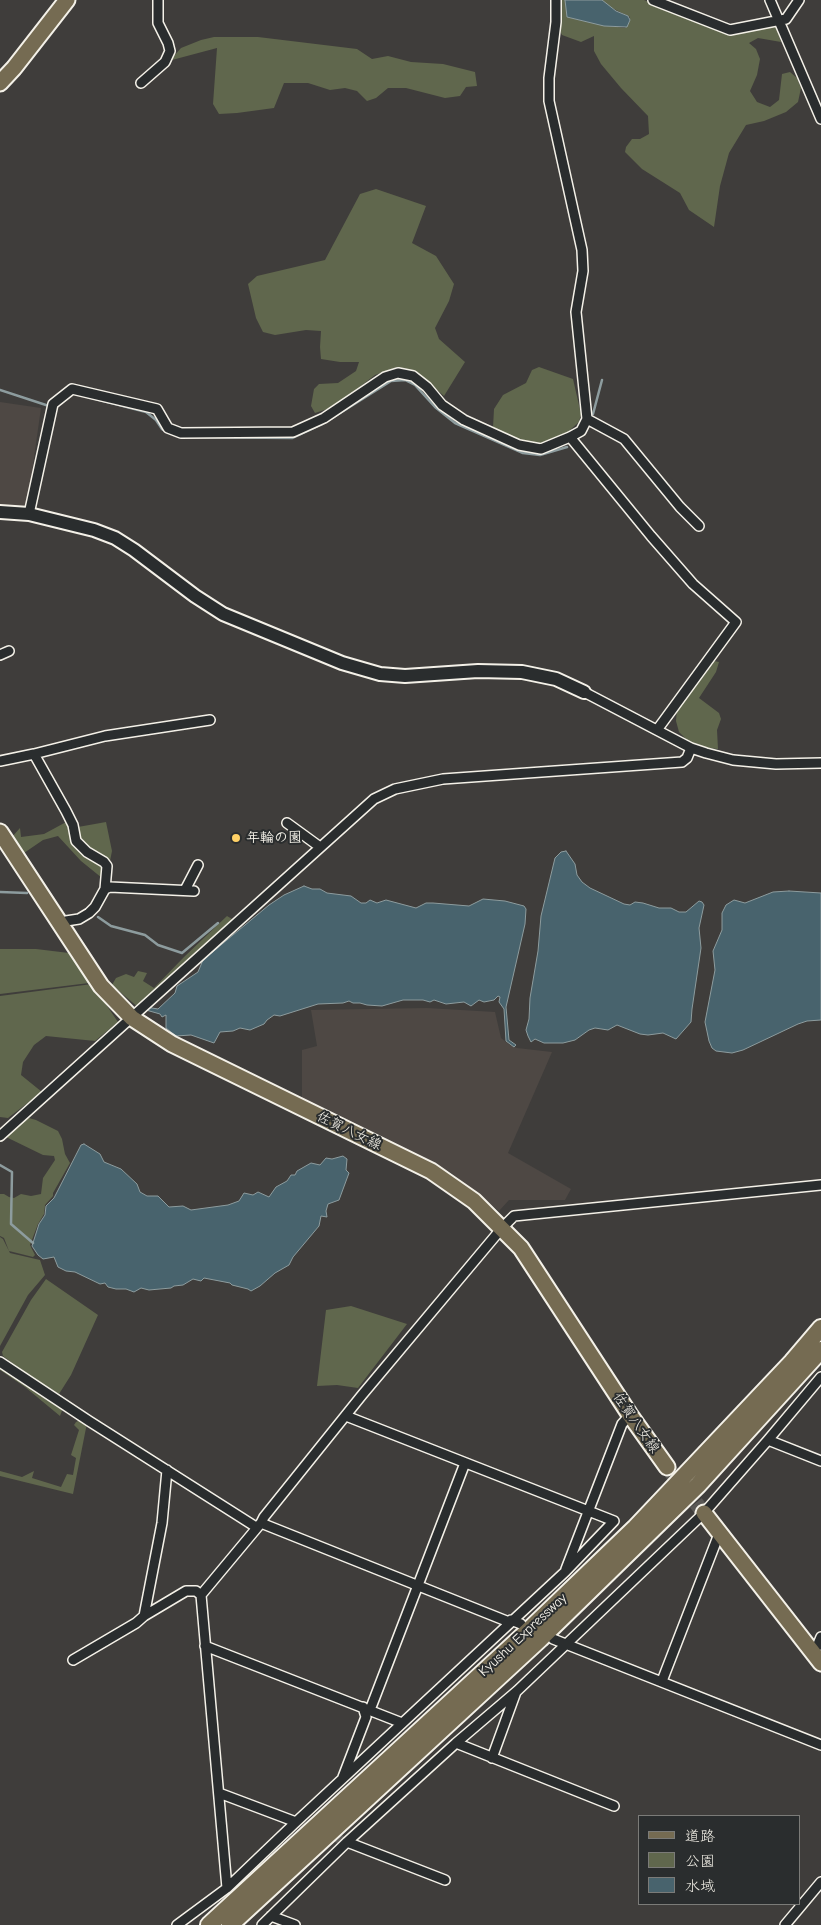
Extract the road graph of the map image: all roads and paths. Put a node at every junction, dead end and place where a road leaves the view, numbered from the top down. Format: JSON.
{"nodes":[{"id":1,"x":67,"y":0,"type":"edge"},
{"id":2,"x":158,"y":0,"type":"edge"},
{"id":3,"x":556,"y":0,"type":"edge"},
{"id":4,"x":653,"y":0,"type":"edge"},
{"id":5,"x":770,"y":0,"type":"edge"},
{"id":6,"x":799,"y":0,"type":"edge"},
{"id":7,"x":779,"y":21,"type":"junction"},
{"id":8,"x":0,"y":83,"type":"edge"},
{"id":9,"x":142,"y":83,"type":"dead end"},
{"id":10,"x":821,"y":119,"type":"edge"},
{"id":11,"x":587,"y":419,"type":"junction"},
{"id":12,"x":570,"y":437,"type":"junction"},
{"id":13,"x":0,"y":512,"type":"edge"},
{"id":14,"x":29,"y":514,"type":"junction"},
{"id":15,"x":699,"y":526,"type":"dead end"},
{"id":16,"x":584,"y":692,"type":"joint"},
{"id":17,"x":210,"y":720,"type":"dead end"},
{"id":18,"x":657,"y":730,"type":"junction"},
{"id":19,"x":691,"y":748,"type":"junction"},
{"id":20,"x":34,"y":754,"type":"junction"},
{"id":21,"x":0,"y":761,"type":"edge"},
{"id":22,"x":821,"y":763,"type":"edge"},
{"id":23,"x":288,"y":823,"type":"dead end"},
{"id":24,"x":0,"y":832,"type":"edge"},
{"id":25,"x":320,"y":847,"type":"junction"},
{"id":26,"x":198,"y":865,"type":"dead end"},
{"id":27,"x":105,"y":889,"type":"junction"},
{"id":28,"x":66,"y":921,"type":"dead end"},
{"id":29,"x":132,"y":1018,"type":"junction"},
{"id":30,"x":0,"y":1136,"type":"edge"},
{"id":31,"x":821,"y":1185,"type":"edge"},
{"id":32,"x":502,"y":1228,"type":"junction"},
{"id":33,"x":821,"y":1328,"type":"edge"},
{"id":34,"x":821,"y":1350,"type":"edge"},
{"id":35,"x":0,"y":1362,"type":"edge"},
{"id":36,"x":821,"y":1377,"type":"edge"},
{"id":37,"x":630,"y":1415,"type":"junction"},
{"id":38,"x":346,"y":1416,"type":"junction"},
{"id":39,"x":768,"y":1440,"type":"junction"},
{"id":40,"x":821,"y":1461,"type":"edge"},
{"id":41,"x":465,"y":1463,"type":"junction"},
{"id":42,"x":667,"y":1467,"type":"tunnel mouth"},
{"id":43,"x":167,"y":1470,"type":"junction"},
{"id":44,"x":588,"y":1510,"type":"junction"},
{"id":45,"x":704,"y":1513,"type":"junction"},
{"id":46,"x":259,"y":1525,"type":"junction"},
{"id":47,"x":719,"y":1534,"type":"junction"},
{"id":48,"x":566,"y":1571,"type":"junction"},
{"id":49,"x":417,"y":1586,"type":"junction"},
{"id":50,"x":201,"y":1595,"type":"junction"},
{"id":51,"x":144,"y":1616,"type":"junction"},
{"id":52,"x":510,"y":1621,"type":"junction"},
{"id":53,"x":521,"y":1624,"type":"dead end"},
{"id":54,"x":821,"y":1637,"type":"edge"},
{"id":55,"x":553,"y":1639,"type":"dead end"},
{"id":56,"x":566,"y":1644,"type":"junction"},
{"id":57,"x":205,"y":1646,"type":"junction"},
{"id":58,"x":818,"y":1659,"type":"edge"},
{"id":59,"x":73,"y":1660,"type":"dead end"},
{"id":60,"x":662,"y":1681,"type":"junction"},
{"id":61,"x":516,"y":1691,"type":"junction"},
{"id":62,"x":366,"y":1708,"type":"junction"},
{"id":63,"x":402,"y":1723,"type":"junction"},
{"id":64,"x":456,"y":1744,"type":"junction"},
{"id":65,"x":821,"y":1745,"type":"edge"},
{"id":66,"x":492,"y":1758,"type":"junction"},
{"id":67,"x":342,"y":1780,"type":"junction"},
{"id":68,"x":219,"y":1793,"type":"junction"},
{"id":69,"x":614,"y":1806,"type":"dead end"},
{"id":70,"x":296,"y":1822,"type":"junction"},
{"id":71,"x":347,"y":1842,"type":"junction"},
{"id":72,"x":445,"y":1880,"type":"dead end"},
{"id":73,"x":821,"y":1882,"type":"edge"},
{"id":74,"x":227,"y":1888,"type":"junction"},
{"id":75,"x":271,"y":1916,"type":"junction"},
{"id":76,"x":177,"y":1925,"type":"edge"},
{"id":77,"x":209,"y":1925,"type":"edge"},
{"id":78,"x":230,"y":1925,"type":"edge"},
{"id":79,"x":262,"y":1925,"type":"edge"},
{"id":80,"x":295,"y":1925,"type":"edge"},
{"id":81,"x":785,"y":1925,"type":"edge"}],
"edges":[{"from":1,"to":8,"type":"main road"},
{"from":2,"to":9,"type":"street"},
{"from":3,"to":11,"type":"street"},
{"from":4,"to":7,"type":"street"},
{"from":5,"to":7,"type":"street"},
{"from":6,"to":7,"type":"street"},
{"from":7,"to":10,"type":"street"},
{"from":11,"to":12,"type":"street"},
{"from":11,"to":15,"type":"street"},
{"from":12,"to":14,"type":"street"},
{"from":12,"to":18,"type":"street"},
{"from":13,"to":14,"type":"street"},
{"from":14,"to":16,"type":"street"},
{"from":16,"to":18,"type":"street"},
{"from":17,"to":20,"type":"street"},
{"from":18,"to":19,"type":"street"},
{"from":19,"to":22,"type":"street"},
{"from":19,"to":25,"type":"street"},
{"from":20,"to":21,"type":"street"},
{"from":20,"to":27,"type":"street"},
{"from":23,"to":25,"type":"street"},
{"from":24,"to":29,"type":"main road","name":"佐賀八女線"},
{"from":25,"to":29,"type":"street"},
{"from":26,"to":27,"type":"street"},
{"from":27,"to":28,"type":"street"},
{"from":29,"to":30,"type":"street"},
{"from":29,"to":32,"type":"main road","name":"佐賀八女線"},
{"from":31,"to":32,"type":"street"},
{"from":32,"to":37,"type":"main road","name":"佐賀八女線"},
{"from":32,"to":38,"type":"street"},
{"from":33,"to":77,"type":"highway","name":"Kyushu Expressway"},
{"from":34,"to":78,"type":"highway","name":"Kyushu Expressway"},
{"from":35,"to":43,"type":"street"},
{"from":36,"to":39,"type":"street"},
{"from":37,"to":42,"type":"main road","name":"佐賀八女線"},
{"from":37,"to":44,"type":"street"},
{"from":38,"to":41,"type":"street"},
{"from":38,"to":46,"type":"street"},
{"from":39,"to":40,"type":"street"},
{"from":39,"to":45,"type":"street"},
{"from":41,"to":44,"type":"street"},
{"from":41,"to":49,"type":"street"},
{"from":43,"to":46,"type":"street"},
{"from":43,"to":51,"type":"street"},
{"from":44,"to":48,"type":"street"},
{"from":44,"to":48,"type":"street"},
{"from":45,"to":47,"type":"main road"},
{"from":45,"to":56,"type":"street"},
{"from":46,"to":49,"type":"street"},
{"from":46,"to":50,"type":"street"},
{"from":47,"to":58,"type":"main road"},
{"from":47,"to":60,"type":"street"},
{"from":48,"to":52,"type":"street"},
{"from":49,"to":52,"type":"street"},
{"from":49,"to":62,"type":"street"},
{"from":50,"to":51,"type":"street"},
{"from":50,"to":57,"type":"street"},
{"from":51,"to":59,"type":"street"},
{"from":52,"to":53,"type":"street"},
{"from":52,"to":63,"type":"street"},
{"from":54,"to":58,"type":"street"},
{"from":55,"to":56,"type":"street"},
{"from":56,"to":60,"type":"street"},
{"from":56,"to":61,"type":"street"},
{"from":57,"to":62,"type":"street"},
{"from":57,"to":68,"type":"street"},
{"from":60,"to":65,"type":"street"},
{"from":61,"to":64,"type":"street"},
{"from":61,"to":66,"type":"street"},
{"from":62,"to":63,"type":"street"},
{"from":62,"to":67,"type":"street"},
{"from":63,"to":67,"type":"street"},
{"from":64,"to":66,"type":"street"},
{"from":64,"to":71,"type":"street"},
{"from":66,"to":69,"type":"street"},
{"from":67,"to":70,"type":"street"},
{"from":68,"to":70,"type":"street"},
{"from":68,"to":74,"type":"street"},
{"from":70,"to":74,"type":"street"},
{"from":71,"to":72,"type":"street"},
{"from":71,"to":75,"type":"street"},
{"from":73,"to":81,"type":"street"},
{"from":74,"to":76,"type":"street"},
{"from":75,"to":79,"type":"street"},
{"from":75,"to":80,"type":"street"}]}
